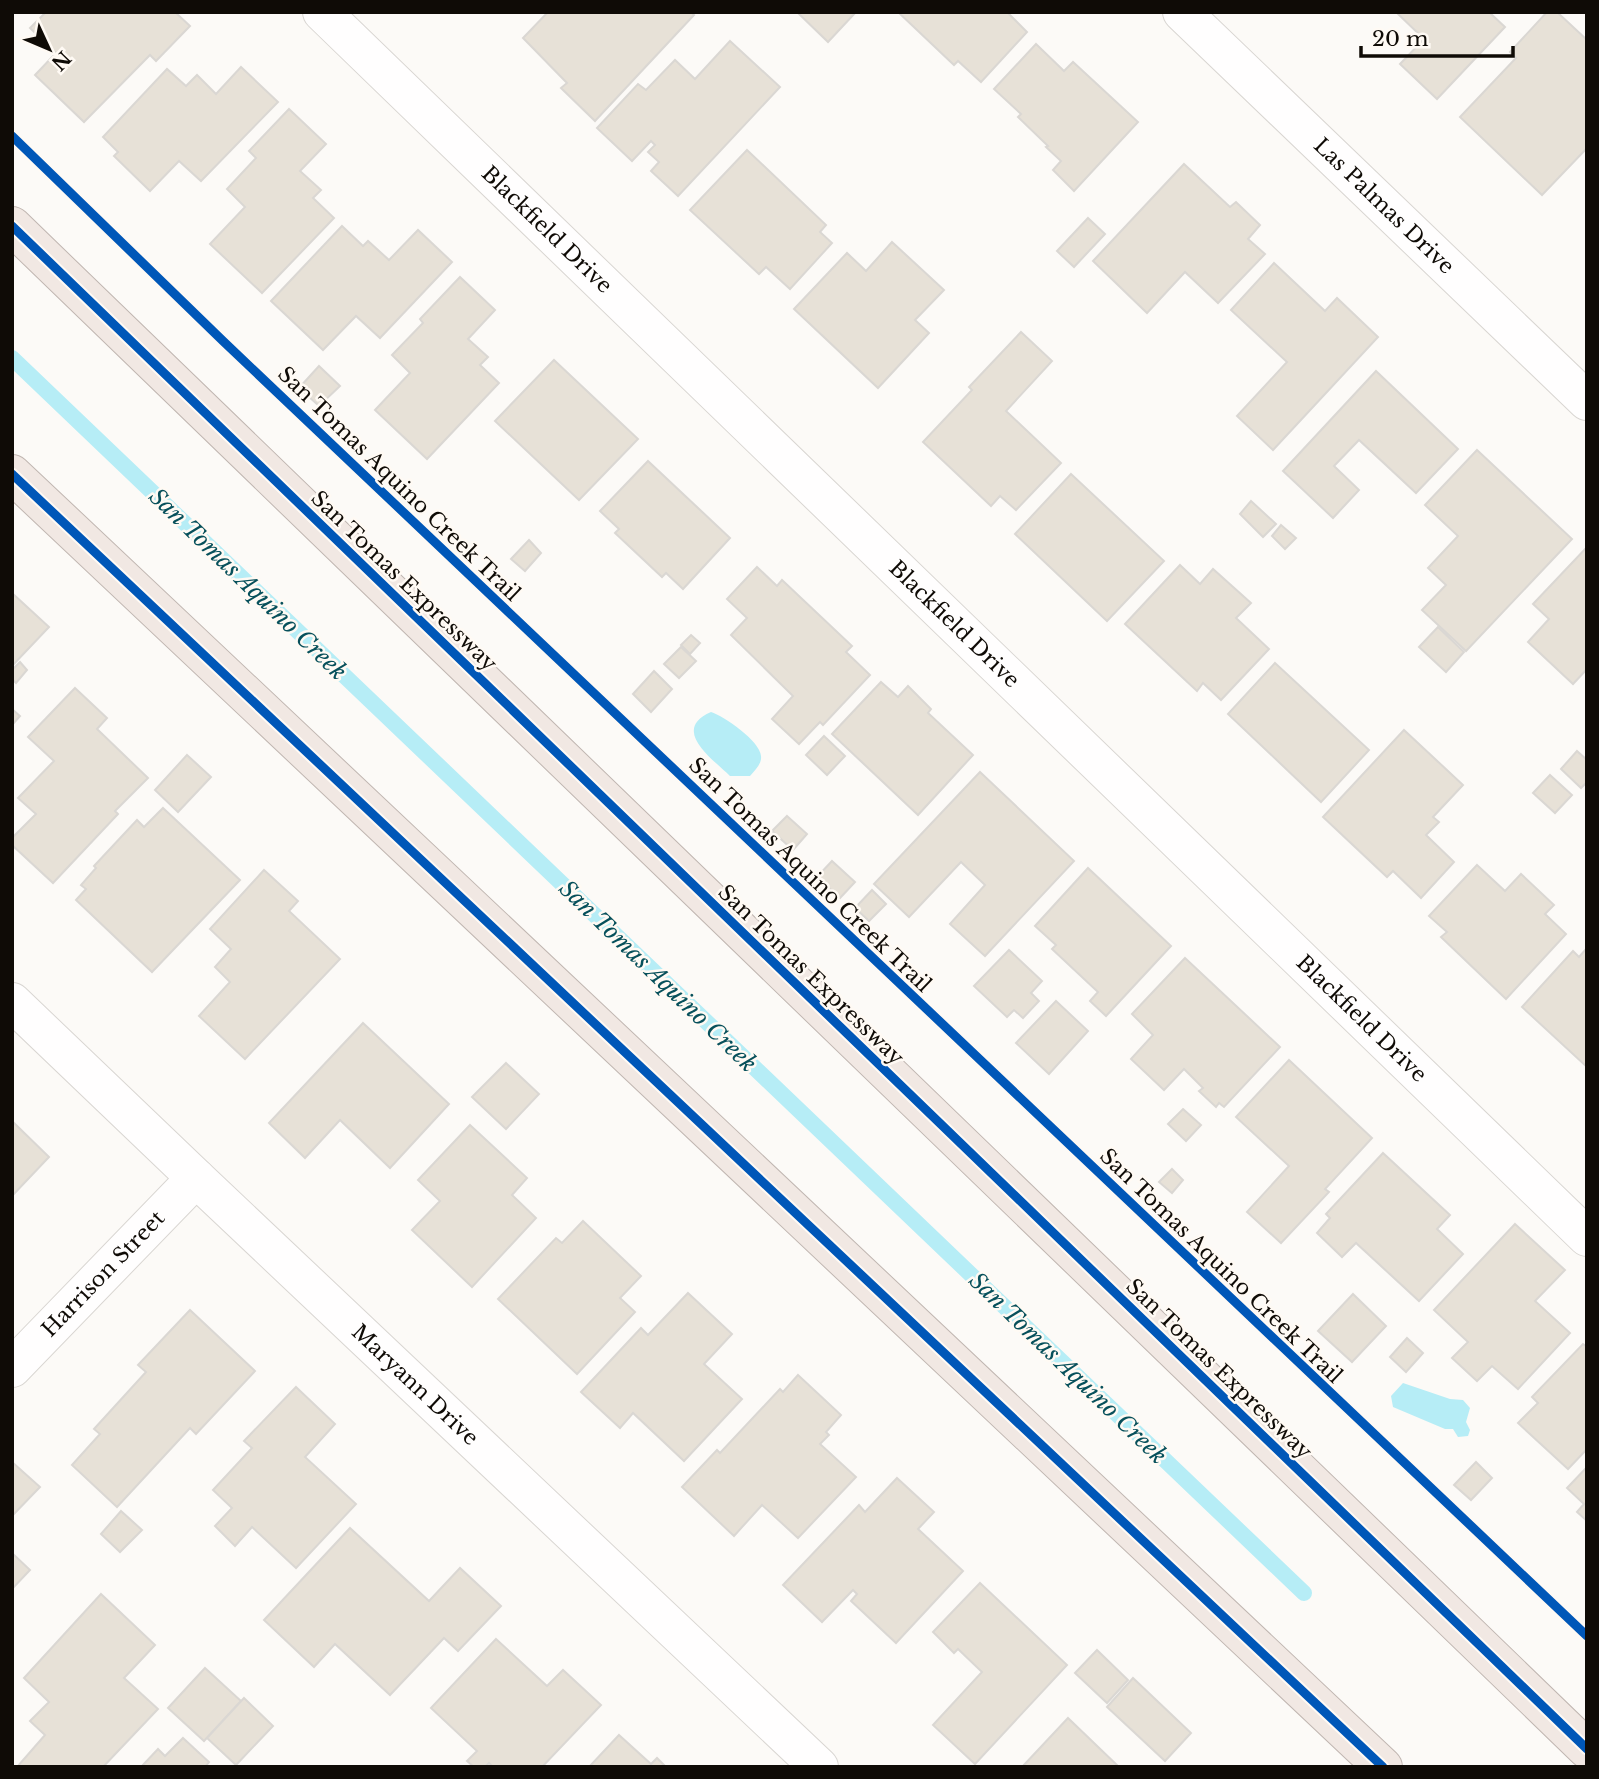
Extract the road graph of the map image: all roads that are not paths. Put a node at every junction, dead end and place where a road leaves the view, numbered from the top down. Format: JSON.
{"nodes":[{"id":1,"x":322,"y":12,"type":"edge"},
{"id":2,"x":1182,"y":12,"type":"edge"},
{"id":3,"x":12,"y":226,"type":"edge"},
{"id":4,"x":1587,"y":401,"type":"edge"},
{"id":5,"x":12,"y":474,"type":"edge"},
{"id":6,"x":12,"y":1002,"type":"edge"},
{"id":7,"x":195,"y":1178,"type":"junction"},
{"id":8,"x":1587,"y":1237,"type":"edge"},
{"id":9,"x":12,"y":1368,"type":"edge"},
{"id":10,"x":1587,"y":1749,"type":"edge"},
{"id":11,"x":819,"y":1767,"type":"edge"},
{"id":12,"x":1383,"y":1767,"type":"edge"}],
"edges":[{"from":1,"to":8,"type":"street","name":"Blackfield Drive"},
{"from":2,"to":4,"type":"street","name":"Las Palmas Drive"},
{"from":3,"to":10,"type":"highway","name":"San Tomas Expressway"},
{"from":5,"to":12,"type":"highway"},
{"from":6,"to":7,"type":"street","name":"Maryann Drive"},
{"from":7,"to":9,"type":"street","name":"Harrison Street"},
{"from":7,"to":11,"type":"street","name":"Maryann Drive"}]}
